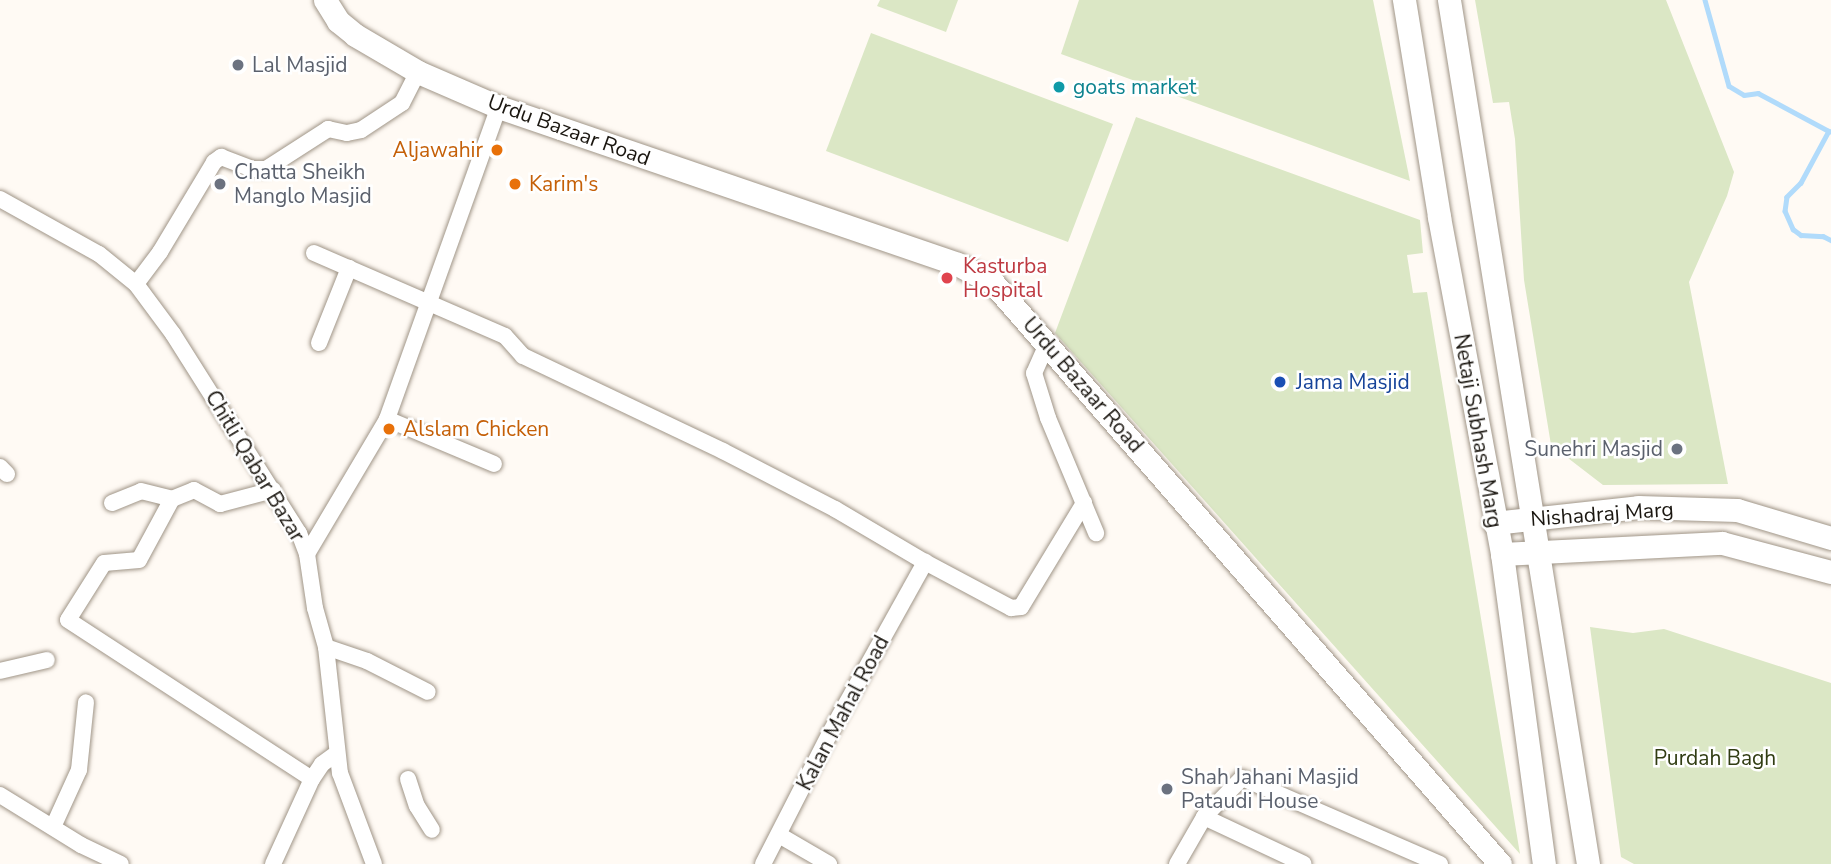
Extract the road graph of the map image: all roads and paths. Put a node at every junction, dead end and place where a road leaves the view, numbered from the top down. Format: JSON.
{"nodes":[{"id":1,"x":314,"y":0,"type":"edge"},
{"id":2,"x":325,"y":0,"type":"edge"},
{"id":3,"x":1404,"y":0,"type":"edge"},
{"id":4,"x":1449,"y":0,"type":"edge"},
{"id":5,"x":338,"y":21,"type":"junction"},
{"id":6,"x":418,"y":72,"type":"junction"},
{"id":7,"x":499,"y":107,"type":"junction"},
{"id":8,"x":0,"y":199,"type":"edge"},
{"id":9,"x":314,"y":253,"type":"dead end"},
{"id":10,"x":349,"y":268,"type":"junction"},
{"id":11,"x":136,"y":284,"type":"junction"},
{"id":12,"x":430,"y":304,"type":"junction"},
{"id":13,"x":319,"y":343,"type":"dead end"},
{"id":14,"x":1047,"y":344,"type":"junction"},
{"id":15,"x":387,"y":419,"type":"junction"},
{"id":16,"x":494,"y":464,"type":"dead end"},
{"id":17,"x":274,"y":490,"type":"junction"},
{"id":18,"x":172,"y":499,"type":"junction"},
{"id":19,"x":112,"y":503,"type":"dead end"},
{"id":20,"x":1084,"y":503,"type":"junction"},
{"id":21,"x":1531,"y":517,"type":"junction"},
{"id":22,"x":1494,"y":523,"type":"junction"},
{"id":23,"x":1096,"y":533,"type":"dead end"},
{"id":24,"x":1831,"y":538,"type":"edge"},
{"id":25,"x":307,"y":554,"type":"junction"},
{"id":26,"x":1502,"y":554,"type":"junction"},
{"id":27,"x":1537,"y":554,"type":"junction"},
{"id":28,"x":925,"y":562,"type":"junction"},
{"id":29,"x":1831,"y":572,"type":"edge"},
{"id":30,"x":326,"y":647,"type":"junction"},
{"id":31,"x":47,"y":660,"type":"dead end"},
{"id":32,"x":0,"y":671,"type":"edge"},
{"id":33,"x":428,"y":692,"type":"dead end"},
{"id":34,"x":86,"y":702,"type":"dead end"},
{"id":35,"x":336,"y":754,"type":"junction"},
{"id":36,"x":312,"y":779,"type":"junction"},
{"id":37,"x":408,"y":779,"type":"dead end"},
{"id":38,"x":0,"y":795,"type":"edge"},
{"id":39,"x":1204,"y":817,"type":"junction"},
{"id":40,"x":53,"y":827,"type":"junction"},
{"id":41,"x":432,"y":830,"type":"dead end"},
{"id":42,"x":779,"y":835,"type":"junction"},
{"id":43,"x":121,"y":864,"type":"edge"},
{"id":44,"x":273,"y":864,"type":"edge"},
{"id":45,"x":374,"y":864,"type":"edge"},
{"id":46,"x":763,"y":864,"type":"edge"},
{"id":47,"x":829,"y":864,"type":"edge"},
{"id":48,"x":1177,"y":864,"type":"edge"},
{"id":49,"x":1304,"y":864,"type":"edge"},
{"id":50,"x":1440,"y":864,"type":"edge"},
{"id":51,"x":1500,"y":864,"type":"edge"},
{"id":52,"x":1544,"y":864,"type":"edge"},
{"id":53,"x":1588,"y":864,"type":"edge"}],
"edges":[{"from":1,"to":5,"type":"main road","name":"Urdu Bazaar Road"},
{"from":2,"to":5,"type":"main road"},
{"from":3,"to":22,"type":"main road","name":"Netaji Subhash Marg"},
{"from":4,"to":21,"type":"main road","name":"Netaji Subhash Marg"},
{"from":5,"to":6,"type":"main road","name":"Urdu Bazaar Road"},
{"from":6,"to":7,"type":"main road","name":"Urdu Bazaar Road"},
{"from":6,"to":11,"type":"street"},
{"from":7,"to":12,"type":"street"},
{"from":7,"to":14,"type":"main road","name":"Urdu Bazaar Road"},
{"from":8,"to":11,"type":"street","name":"Chitli Qabar Bazar"},
{"from":9,"to":10,"type":"street"},
{"from":10,"to":12,"type":"street"},
{"from":10,"to":13,"type":"street"},
{"from":11,"to":17,"type":"street","name":"Chitli Qabar Bazar"},
{"from":12,"to":15,"type":"street"},
{"from":12,"to":28,"type":"street"},
{"from":14,"to":20,"type":"street"},
{"from":14,"to":51,"type":"main road","name":"Urdu Bazaar Road"},
{"from":15,"to":16,"type":"street"},
{"from":15,"to":25,"type":"street"},
{"from":17,"to":18,"type":"street"},
{"from":17,"to":25,"type":"street","name":"Chitli Qabar Bazar"},
{"from":18,"to":19,"type":"street"},
{"from":18,"to":36,"type":"street"},
{"from":20,"to":23,"type":"street"},
{"from":20,"to":28,"type":"street"},
{"from":21,"to":22,"type":"main road","name":"Nishadraj Marg"},
{"from":21,"to":24,"type":"main road","name":"Nishadraj Marg"},
{"from":21,"to":27,"type":"main road","name":"Netaji Subhash Marg"},
{"from":22,"to":26,"type":"main road","name":"Netaji Subhash Marg"},
{"from":25,"to":30,"type":"street","name":"Chitli Qabar Bazar"},
{"from":26,"to":27,"type":"main road","name":"Nishadraj Marg"},
{"from":26,"to":52,"type":"main road","name":"Netaji Subhash Marg"},
{"from":27,"to":29,"type":"main road","name":"Nishadraj Marg"},
{"from":27,"to":53,"type":"main road","name":"Netaji Subhash Marg"},
{"from":28,"to":42,"type":"street","name":"Kalan Mahal Road"},
{"from":30,"to":33,"type":"street"},
{"from":30,"to":35,"type":"street","name":"Chitli Qabar Bazar"},
{"from":31,"to":32,"type":"street"},
{"from":34,"to":40,"type":"street"},
{"from":35,"to":36,"type":"street"},
{"from":35,"to":45,"type":"street","name":"Chitli Qabar Bazar"},
{"from":36,"to":44,"type":"street"},
{"from":37,"to":41,"type":"street"},
{"from":38,"to":40,"type":"street"},
{"from":39,"to":48,"type":"street"},
{"from":39,"to":49,"type":"street"},
{"from":39,"to":50,"type":"street"},
{"from":40,"to":43,"type":"street"},
{"from":42,"to":46,"type":"street","name":"Kalan Mahal Road"},
{"from":42,"to":47,"type":"street"}]}
